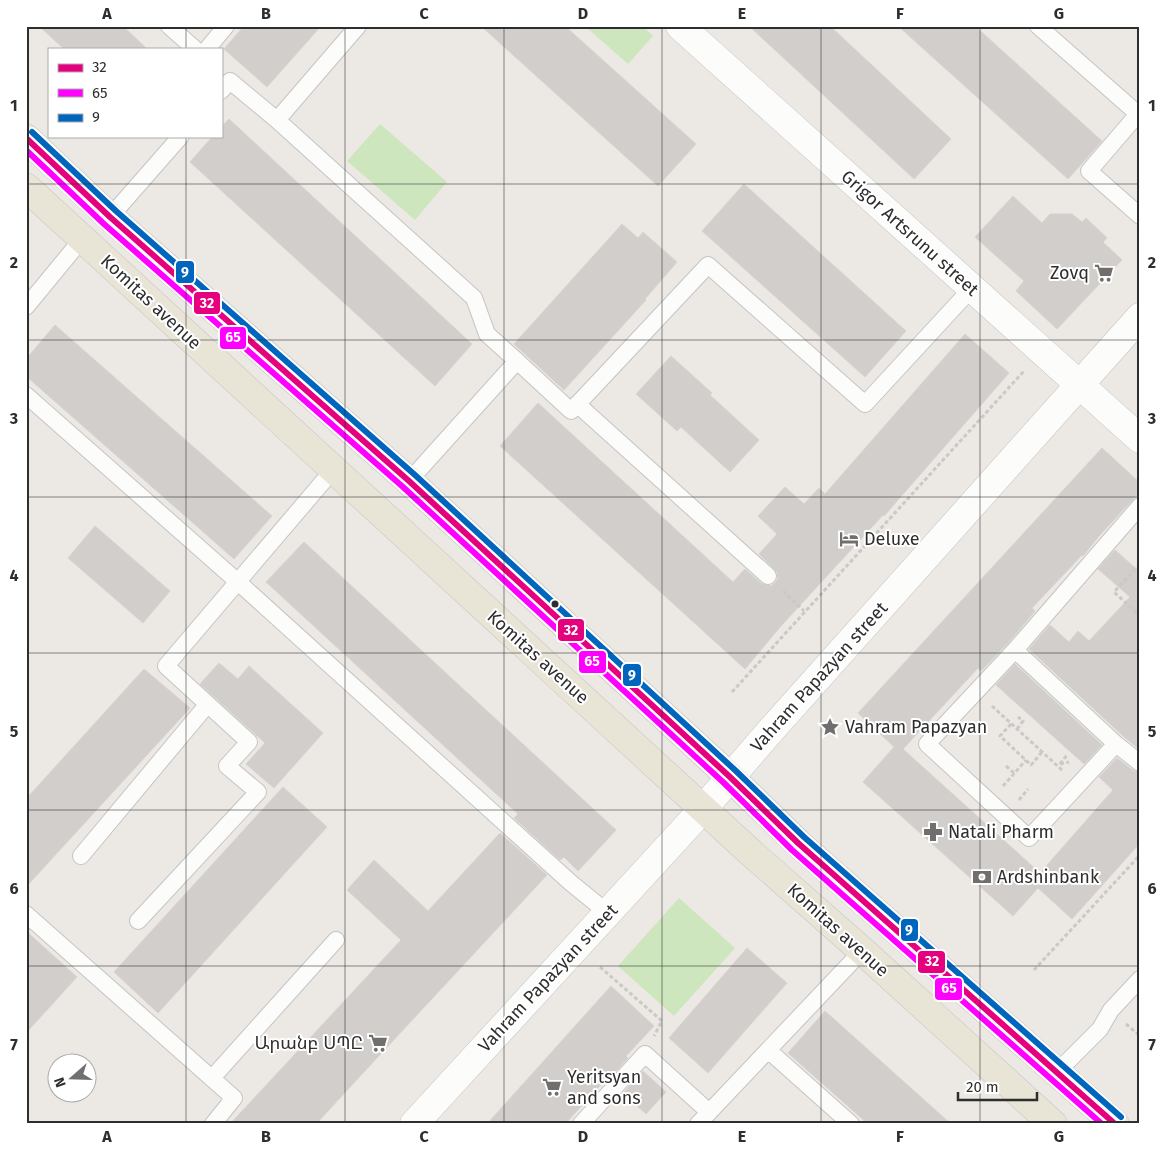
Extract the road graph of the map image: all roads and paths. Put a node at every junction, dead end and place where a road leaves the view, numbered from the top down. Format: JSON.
{"nodes":[{"id":1,"x":169,"y":26,"type":"edge"},
{"id":2,"x":226,"y":26,"type":"edge"},
{"id":3,"x":358,"y":26,"type":"edge"},
{"id":4,"x":680,"y":26,"type":"edge"},
{"id":5,"x":1038,"y":26,"type":"edge"},
{"id":6,"x":194,"y":48,"type":"edge"},
{"id":7,"x":207,"y":48,"type":"edge"},
{"id":8,"x":224,"y":82,"type":"edge"},
{"id":9,"x":1139,"y":113,"type":"edge"},
{"id":10,"x":277,"y":120,"type":"junction"},
{"id":11,"x":26,"y":138,"type":"edge"},
{"id":12,"x":179,"y":138,"type":"edge"},
{"id":13,"x":26,"y":187,"type":"edge"},
{"id":14,"x":1140,"y":216,"type":"edge"},
{"id":15,"x":110,"y":217,"type":"junction"},
{"id":16,"x":82,"y":239,"type":"junction"},
{"id":17,"x":972,"y":288,"type":"junction"},
{"id":18,"x":26,"y":307,"type":"edge"},
{"id":19,"x":1140,"y":317,"type":"edge"},
{"id":20,"x":1041,"y":352,"type":"junction"},
{"id":21,"x":517,"y":361,"type":"junction"},
{"id":22,"x":1078,"y":385,"type":"junction"},
{"id":23,"x":26,"y":394,"type":"edge"},
{"id":24,"x":577,"y":404,"type":"junction"},
{"id":25,"x":1140,"y":439,"type":"edge"},
{"id":26,"x":333,"y":470,"type":"junction"},
{"id":27,"x":409,"y":481,"type":"junction"},
{"id":28,"x":1140,"y":506,"type":"edge"},
{"id":29,"x":1140,"y":564,"type":"edge"},
{"id":30,"x":768,"y":576,"type":"joint"},
{"id":31,"x":238,"y":582,"type":"junction"},
{"id":32,"x":804,"y":611,"type":"junction"},
{"id":33,"x":1140,"y":616,"type":"edge"},
{"id":34,"x":1014,"y":650,"type":"junction"},
{"id":35,"x":732,"y":692,"type":"dead end"},
{"id":36,"x":207,"y":705,"type":"junction"},
{"id":37,"x":1018,"y":717,"type":"dead end"},
{"id":38,"x":1017,"y":729,"type":"junction"},
{"id":39,"x":1116,"y":744,"type":"junction"},
{"id":40,"x":1067,"y":755,"type":"dead end"},
{"id":41,"x":1026,"y":760,"type":"junction"},
{"id":42,"x":1140,"y":763,"type":"edge"},
{"id":43,"x":1006,"y":766,"type":"dead end"},
{"id":44,"x":1058,"y":766,"type":"dead end"},
{"id":45,"x":1014,"y":774,"type":"junction"},
{"id":46,"x":730,"y":777,"type":"junction"},
{"id":47,"x":989,"y":802,"type":"junction"},
{"id":48,"x":703,"y":809,"type":"junction"},
{"id":49,"x":1140,"y":855,"type":"edge"},
{"id":50,"x":80,"y":856,"type":"dead end"},
{"id":51,"x":608,"y":913,"type":"junction"},
{"id":52,"x":26,"y":914,"type":"edge"},
{"id":53,"x":138,"y":920,"type":"dead end"},
{"id":54,"x":336,"y":940,"type":"dead end"},
{"id":55,"x":862,"y":951,"type":"junction"},
{"id":56,"x":600,"y":967,"type":"dead end"},
{"id":57,"x":1034,"y":970,"type":"dead end"},
{"id":58,"x":1140,"y":979,"type":"edge"},
{"id":59,"x":768,"y":1050,"type":"junction"},
{"id":60,"x":645,"y":1054,"type":"junction"},
{"id":61,"x":1056,"y":1073,"type":"junction"},
{"id":62,"x":212,"y":1078,"type":"junction"},
{"id":63,"x":704,"y":1118,"type":"edge"},
{"id":64,"x":213,"y":1124,"type":"edge"},
{"id":65,"x":414,"y":1124,"type":"edge"},
{"id":66,"x":581,"y":1124,"type":"edge"},
{"id":67,"x":851,"y":1124,"type":"edge"},
{"id":68,"x":1053,"y":1124,"type":"edge"},
{"id":69,"x":1115,"y":1124,"type":"edge"}],
"edges":[{"from":1,"to":6,"type":"lane"},
{"from":2,"to":7,"type":"lane"},
{"from":3,"to":10,"type":"lane"},
{"from":4,"to":17,"type":"street","name":"Grigor Artsrunu street"},
{"from":5,"to":9,"type":"lane"},
{"from":8,"to":10,"type":"lane"},
{"from":9,"to":14,"type":"lane"},
{"from":10,"to":21,"type":"lane"},
{"from":11,"to":15,"type":"main road","name":"Komitas avenue"},
{"from":12,"to":15,"type":"lane"},
{"from":13,"to":16,"type":"main road","name":"Komitas avenue"},
{"from":15,"to":27,"type":"main road","name":"Komitas avenue"},
{"from":16,"to":18,"type":"lane"},
{"from":16,"to":26,"type":"main road","name":"Komitas avenue"},
{"from":17,"to":20,"type":"street","name":"Grigor Artsrunu street"},
{"from":17,"to":24,"type":"lane"},
{"from":19,"to":22,"type":"street","name":"Vahram Papazyan street"},
{"from":20,"to":22,"type":"street","name":"Grigor Artsrunu street"},
{"from":20,"to":32,"type":"path"},
{"from":21,"to":24,"type":"lane"},
{"from":21,"to":27,"type":"lane"},
{"from":22,"to":25,"type":"street","name":"Grigor Artsrunu street"},
{"from":22,"to":46,"type":"street","name":"Vahram Papazyan street"},
{"from":23,"to":31,"type":"lane"},
{"from":24,"to":30,"type":"lane"},
{"from":26,"to":31,"type":"lane"},
{"from":26,"to":48,"type":"main road","name":"Komitas avenue"},
{"from":27,"to":46,"type":"main road","name":"Komitas avenue"},
{"from":28,"to":34,"type":"lane"},
{"from":29,"to":33,"type":"path"},
{"from":30,"to":32,"type":"path"},
{"from":31,"to":36,"type":"lane"},
{"from":31,"to":51,"type":"lane"},
{"from":32,"to":35,"type":"path"},
{"from":34,"to":39,"type":"lane"},
{"from":34,"to":47,"type":"lane"},
{"from":36,"to":50,"type":"lane"},
{"from":36,"to":53,"type":"lane"},
{"from":37,"to":38,"type":"path"},
{"from":38,"to":41,"type":"path"},
{"from":38,"to":41,"type":"path"},
{"from":39,"to":42,"type":"lane"},
{"from":39,"to":47,"type":"lane"},
{"from":40,"to":44,"type":"path"},
{"from":41,"to":45,"type":"path"},
{"from":43,"to":45,"type":"path"},
{"from":45,"to":47,"type":"path"},
{"from":46,"to":48,"type":"street","name":"Vahram Papazyan street"},
{"from":46,"to":61,"type":"main road","name":"Komitas avenue"},
{"from":48,"to":51,"type":"street","name":"Vahram Papazyan street"},
{"from":48,"to":55,"type":"main road","name":"Komitas avenue"},
{"from":49,"to":57,"type":"path"},
{"from":51,"to":65,"type":"street","name":"Vahram Papazyan street"},
{"from":52,"to":62,"type":"lane"},
{"from":54,"to":62,"type":"lane"},
{"from":55,"to":59,"type":"lane"},
{"from":55,"to":68,"type":"main road","name":"Komitas avenue"},
{"from":56,"to":60,"type":"path"},
{"from":58,"to":61,"type":"lane"},
{"from":59,"to":63,"type":"lane"},
{"from":59,"to":67,"type":"lane"},
{"from":60,"to":63,"type":"lane"},
{"from":60,"to":66,"type":"lane"},
{"from":61,"to":69,"type":"main road","name":"Komitas avenue"},
{"from":62,"to":64,"type":"lane"}]}
